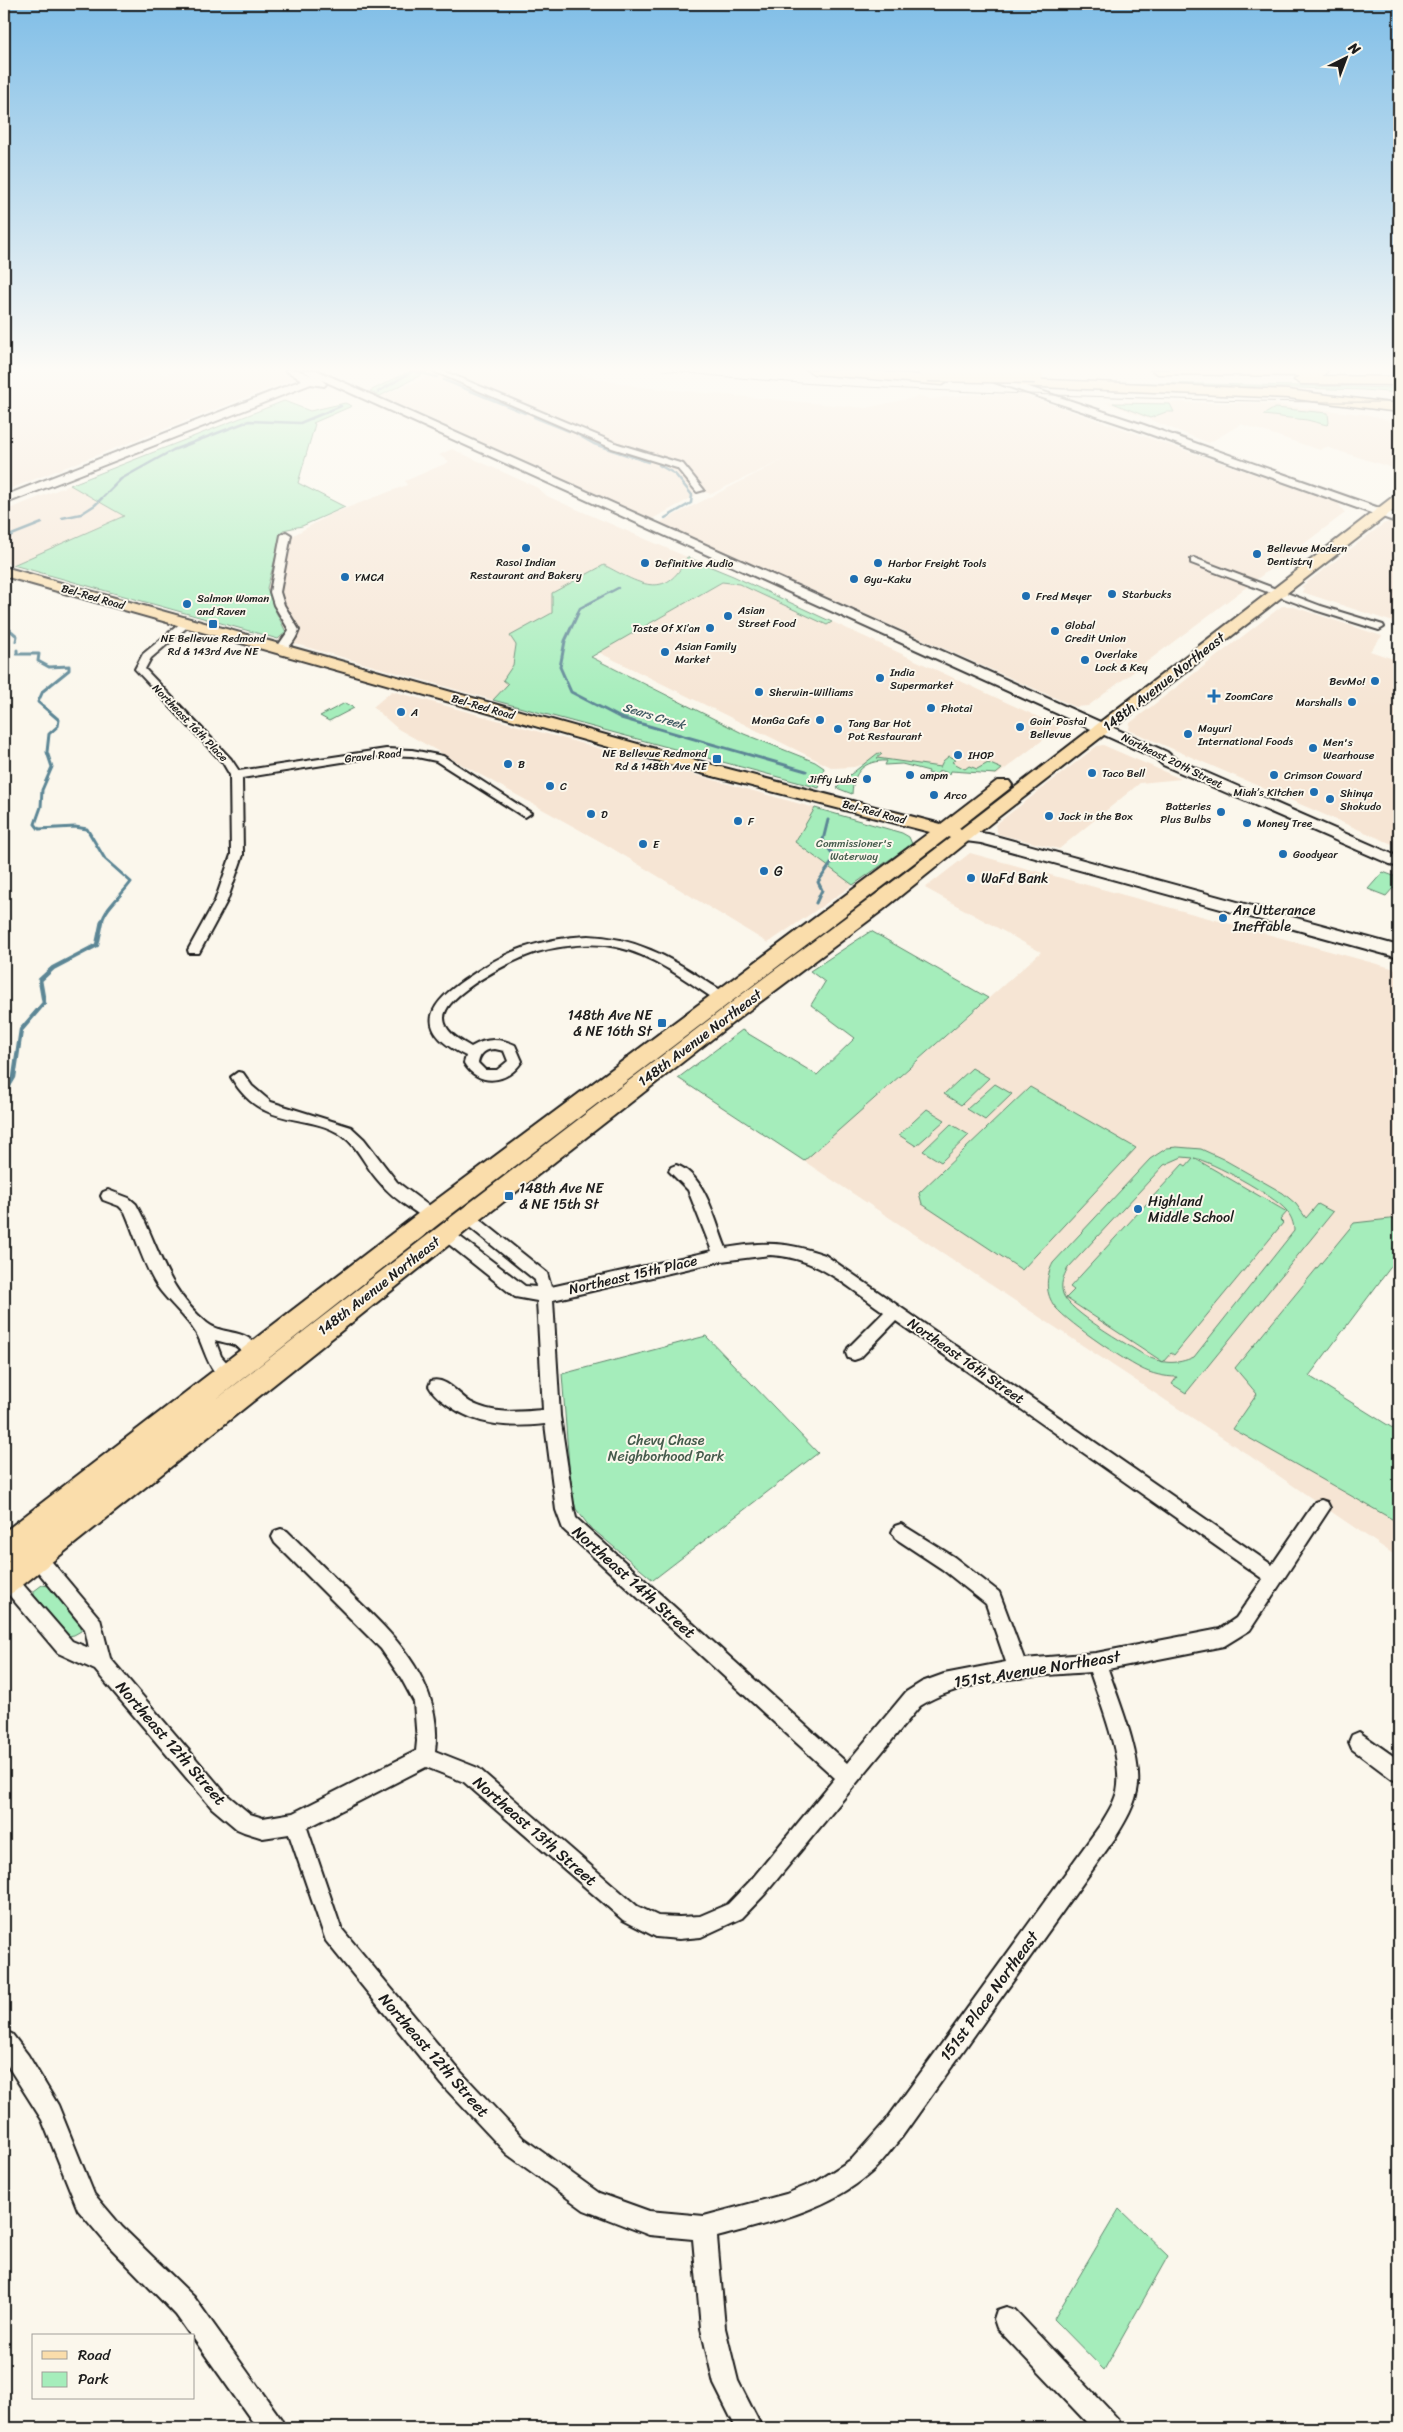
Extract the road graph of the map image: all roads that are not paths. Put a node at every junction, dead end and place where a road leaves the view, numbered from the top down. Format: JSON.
{"nodes":[{"id":1,"x":45,"y":483,"type":"edge"},
{"id":2,"x":547,"y":483,"type":"edge"},
{"id":3,"x":559,"y":483,"type":"edge"},
{"id":4,"x":695,"y":483,"type":"edge"},
{"id":5,"x":1303,"y":483,"type":"edge"},
{"id":6,"x":1399,"y":484,"type":"edge"},
{"id":7,"x":700,"y":490,"type":"dead end"},
{"id":8,"x":1399,"y":499,"type":"edge"},
{"id":9,"x":4,"y":500,"type":"edge"},
{"id":10,"x":1382,"y":510,"type":"edge"},
{"id":11,"x":1399,"y":519,"type":"edge"},
{"id":12,"x":286,"y":535,"type":"dead end"},
{"id":13,"x":698,"y":554,"type":"junction"},
{"id":14,"x":731,"y":560,"type":"junction"},
{"id":15,"x":1194,"y":561,"type":"dead end"},
{"id":16,"x":4,"y":571,"type":"edge"},
{"id":17,"x":748,"y":577,"type":"junction"},
{"id":18,"x":790,"y":587,"type":"junction"},
{"id":19,"x":1272,"y":590,"type":"junction"},
{"id":20,"x":816,"y":608,"type":"junction"},
{"id":21,"x":864,"y":621,"type":"junction"},
{"id":22,"x":186,"y":624,"type":"junction"},
{"id":23,"x":1379,"y":627,"type":"dead end"},
{"id":24,"x":280,"y":650,"type":"junction"},
{"id":25,"x":1092,"y":728,"type":"junction"},
{"id":26,"x":236,"y":775,"type":"junction"},
{"id":27,"x":525,"y":813,"type":"dead end"},
{"id":28,"x":954,"y":833,"type":"junction"},
{"id":29,"x":1399,"y":863,"type":"edge"},
{"id":30,"x":194,"y":950,"type":"dead end"},
{"id":31,"x":1399,"y":952,"type":"edge"},
{"id":32,"x":728,"y":1000,"type":"junction"},
{"id":33,"x":473,"y":1054,"type":"dead end"},
{"id":34,"x":238,"y":1077,"type":"dead end"},
{"id":35,"x":676,"y":1171,"type":"dead end"},
{"id":36,"x":108,"y":1196,"type":"dead end"},
{"id":37,"x":467,"y":1217,"type":"junction"},
{"id":38,"x":439,"y":1225,"type":"junction"},
{"id":39,"x":721,"y":1255,"type":"junction"},
{"id":40,"x":545,"y":1295,"type":"junction"},
{"id":41,"x":895,"y":1310,"type":"junction"},
{"id":42,"x":203,"y":1329,"type":"junction"},
{"id":43,"x":854,"y":1353,"type":"dead end"},
{"id":44,"x":261,"y":1363,"type":"junction"},
{"id":45,"x":228,"y":1373,"type":"junction"},
{"id":46,"x":437,"y":1386,"type":"dead end"},
{"id":47,"x":552,"y":1416,"type":"junction"},
{"id":48,"x":1321,"y":1508,"type":"dead end"},
{"id":49,"x":901,"y":1532,"type":"dead end"},
{"id":50,"x":281,"y":1537,"type":"dead end"},
{"id":51,"x":5,"y":1549,"type":"edge"},
{"id":52,"x":36,"y":1556,"type":"junction"},
{"id":53,"x":1275,"y":1577,"type":"junction"},
{"id":54,"x":6,"y":1580,"type":"edge"},
{"id":55,"x":1096,"y":1662,"type":"junction"},
{"id":56,"x":102,"y":1663,"type":"junction"},
{"id":57,"x":1018,"y":1669,"type":"junction"},
{"id":58,"x":1359,"y":1742,"type":"dead end"},
{"id":59,"x":425,"y":1757,"type":"junction"},
{"id":60,"x":1399,"y":1772,"type":"edge"},
{"id":61,"x":848,"y":1777,"type":"junction"},
{"id":62,"x":295,"y":1823,"type":"junction"},
{"id":63,"x":701,"y":1926,"type":"joint"},
{"id":64,"x":4,"y":2042,"type":"edge"},
{"id":65,"x":704,"y":2228,"type":"junction"},
{"id":66,"x":1006,"y":2319,"type":"dead end"},
{"id":67,"x":272,"y":2428,"type":"edge"},
{"id":68,"x":749,"y":2428,"type":"edge"},
{"id":69,"x":1109,"y":2428,"type":"edge"}],
"edges":[{"from":1,"to":9,"type":"main road"},
{"from":2,"to":13,"type":"main road"},
{"from":3,"to":14,"type":"main road"},
{"from":4,"to":7,"type":"street"},
{"from":5,"to":10,"type":"main road"},
{"from":6,"to":10,"type":"main road","name":"148th Avenue Northeast"},
{"from":8,"to":10,"type":"main road","name":"148th Avenue Northeast"},
{"from":10,"to":11,"type":"main road"},
{"from":10,"to":19,"type":"main road","name":"148th Avenue Northeast"},
{"from":12,"to":24,"type":"street"},
{"from":13,"to":14,"type":"main road"},
{"from":13,"to":17,"type":"main road"},
{"from":14,"to":18,"type":"main road"},
{"from":15,"to":19,"type":"street"},
{"from":16,"to":22,"type":"main road","name":"Bel-Red Road"},
{"from":17,"to":18,"type":"main road"},
{"from":17,"to":20,"type":"main road"},
{"from":18,"to":21,"type":"main road"},
{"from":19,"to":23,"type":"street"},
{"from":19,"to":25,"type":"main road","name":"148th Avenue Northeast"},
{"from":20,"to":21,"type":"main road"},
{"from":20,"to":25,"type":"main road"},
{"from":21,"to":25,"type":"main road"},
{"from":22,"to":24,"type":"main road","name":"Bel-Red Road"},
{"from":22,"to":26,"type":"street","name":"Northeast 16th Place"},
{"from":24,"to":28,"type":"main road","name":"Bel-Red Road"},
{"from":25,"to":28,"type":"main road","name":"148th Avenue Northeast"},
{"from":25,"to":29,"type":"main road","name":"Northeast 20th Street"},
{"from":26,"to":27,"type":"street","name":"Gravel Road"},
{"from":26,"to":30,"type":"street","name":"Northeast 16th Place"},
{"from":28,"to":31,"type":"main road","name":"Bel-Red Road"},
{"from":28,"to":32,"type":"main road","name":"148th Avenue Northeast"},
{"from":28,"to":32,"type":"main road","name":"148th Avenue Northeast"},
{"from":32,"to":33,"type":"street"},
{"from":32,"to":37,"type":"main road","name":"148th Avenue Northeast"},
{"from":32,"to":38,"type":"main road","name":"148th Avenue Northeast"},
{"from":34,"to":38,"type":"street"},
{"from":35,"to":39,"type":"street"},
{"from":36,"to":42,"type":"street"},
{"from":37,"to":38,"type":"main road","name":"148th Avenue Northeast"},
{"from":37,"to":40,"type":"street","name":"Northeast 14th Street"},
{"from":38,"to":40,"type":"street"},
{"from":38,"to":44,"type":"main road","name":"148th Avenue Northeast"},
{"from":38,"to":44,"type":"main road","name":"148th Avenue Northeast"},
{"from":39,"to":40,"type":"street","name":"Northeast 15th Place"},
{"from":39,"to":41,"type":"street","name":"Northeast 16th Street"},
{"from":40,"to":47,"type":"street","name":"Northeast 14th Street"},
{"from":41,"to":43,"type":"street"},
{"from":41,"to":53,"type":"street","name":"Northeast 16th Street"},
{"from":42,"to":44,"type":"street"},
{"from":42,"to":45,"type":"street"},
{"from":44,"to":45,"type":"main road","name":"148th Avenue Northeast"},
{"from":44,"to":52,"type":"main road","name":"148th Avenue Northeast"},
{"from":45,"to":51,"type":"main road","name":"148th Avenue Northeast"},
{"from":46,"to":47,"type":"street"},
{"from":47,"to":61,"type":"street","name":"Northeast 14th Street"},
{"from":48,"to":53,"type":"street","name":"151st Avenue Northeast"},
{"from":49,"to":57,"type":"street"},
{"from":50,"to":59,"type":"street"},
{"from":52,"to":54,"type":"main road","name":"148th Avenue Northeast"},
{"from":52,"to":56,"type":"street","name":"Northeast 12th Street"},
{"from":53,"to":55,"type":"street","name":"151st Avenue Northeast"},
{"from":54,"to":56,"type":"street","name":"Northeast 12th Street"},
{"from":55,"to":57,"type":"street","name":"151st Avenue Northeast"},
{"from":55,"to":65,"type":"street","name":"151st Place Northeast"},
{"from":56,"to":62,"type":"street","name":"Northeast 12th Street"},
{"from":57,"to":61,"type":"street","name":"151st Avenue Northeast"},
{"from":58,"to":60,"type":"street"},
{"from":59,"to":62,"type":"street"},
{"from":59,"to":63,"type":"street","name":"Northeast 13th Street"},
{"from":61,"to":63,"type":"street","name":"151st Avenue Northeast"},
{"from":62,"to":65,"type":"street","name":"Northeast 12th Street"},
{"from":64,"to":67,"type":"street"},
{"from":65,"to":68,"type":"street"},
{"from":66,"to":69,"type":"street"}]}
